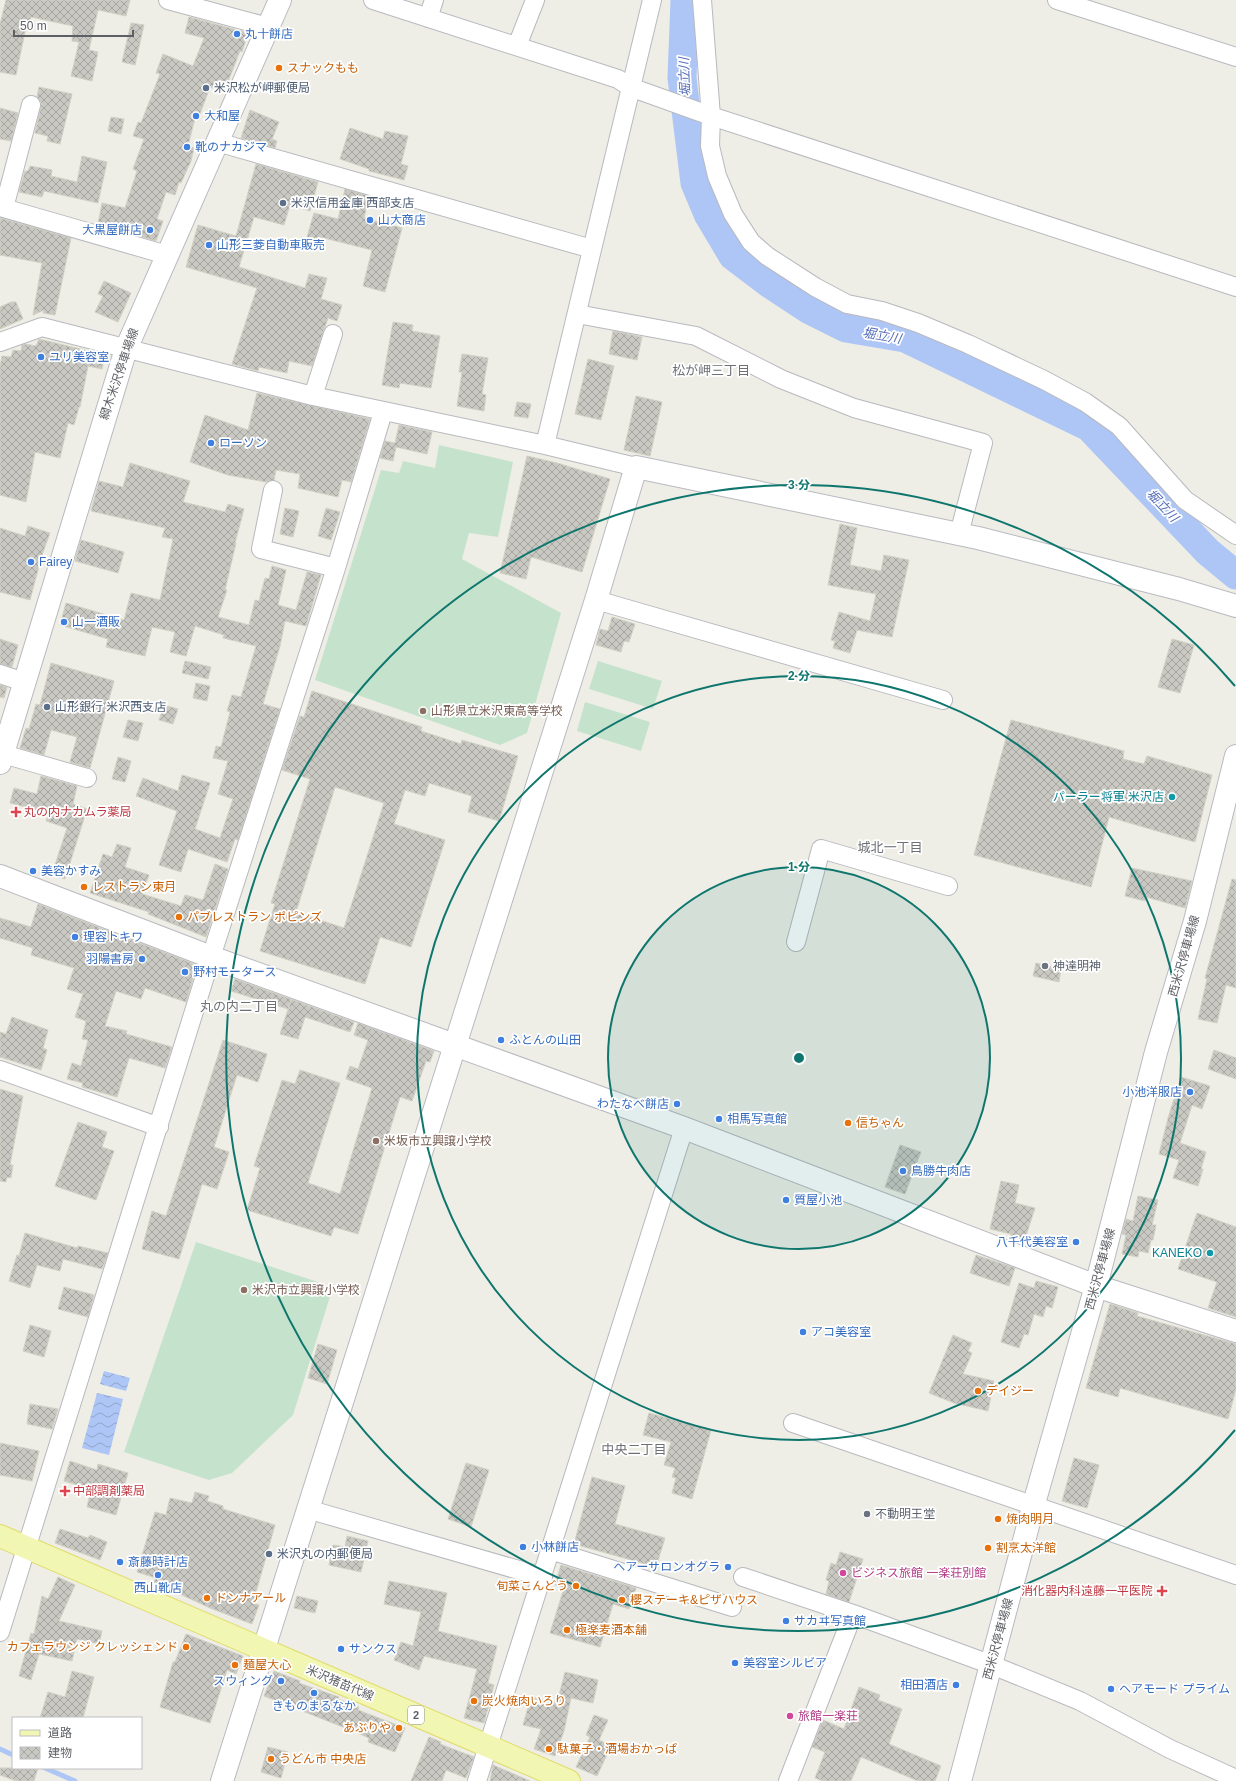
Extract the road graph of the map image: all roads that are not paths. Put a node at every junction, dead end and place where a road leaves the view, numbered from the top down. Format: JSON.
{"nodes":[{"id":1,"x":168,"y":0,"type":"edge"},
{"id":2,"x":280,"y":0,"type":"edge"},
{"id":3,"x":373,"y":0,"type":"edge"},
{"id":4,"x":434,"y":0,"type":"edge"},
{"id":5,"x":535,"y":0,"type":"edge"},
{"id":6,"x":652,"y":0,"type":"edge"},
{"id":7,"x":702,"y":0,"type":"edge"},
{"id":8,"x":1057,"y":0,"type":"edge"},
{"id":9,"x":428,"y":18,"type":"junction"},
{"id":10,"x":268,"y":27,"type":"junction"},
{"id":11,"x":518,"y":46,"type":"junction"},
{"id":12,"x":1236,"y":57,"type":"edge"},
{"id":13,"x":630,"y":87,"type":"junction"},
{"id":14,"x":31,"y":105,"type":"dead end"},
{"id":15,"x":705,"y":114,"type":"junction"},
{"id":16,"x":218,"y":142,"type":"junction"},
{"id":17,"x":2,"y":208,"type":"edge"},
{"id":18,"x":592,"y":249,"type":"junction"},
{"id":19,"x":167,"y":255,"type":"junction"},
{"id":20,"x":1236,"y":287,"type":"edge"},
{"id":21,"x":577,"y":314,"type":"junction"},
{"id":22,"x":333,"y":334,"type":"dead end"},
{"id":23,"x":0,"y":342,"type":"edge"},
{"id":24,"x":126,"y":349,"type":"junction"},
{"id":25,"x":313,"y":396,"type":"junction"},
{"id":26,"x":383,"y":412,"type":"junction"},
{"id":27,"x":545,"y":445,"type":"junction"},
{"id":28,"x":636,"y":467,"type":"junction"},
{"id":29,"x":273,"y":490,"type":"dead end"},
{"id":30,"x":959,"y":534,"type":"junction"},
{"id":31,"x":1236,"y":535,"type":"edge"},
{"id":32,"x":336,"y":568,"type":"junction"},
{"id":33,"x":596,"y":600,"type":"junction"},
{"id":34,"x":1236,"y":606,"type":"edge"},
{"id":35,"x":0,"y":674,"type":"edge"},
{"id":36,"x":24,"y":682,"type":"junction"},
{"id":37,"x":943,"y":700,"type":"dead end"},
{"id":38,"x":1236,"y":756,"type":"edge"},
{"id":39,"x":1,"y":758,"type":"edge"},
{"id":40,"x":88,"y":778,"type":"dead end"},
{"id":41,"x":0,"y":876,"type":"edge"},
{"id":42,"x":948,"y":886,"type":"dead end"},
{"id":43,"x":796,"y":942,"type":"dead end"},
{"id":44,"x":211,"y":957,"type":"junction"},
{"id":45,"x":455,"y":1045,"type":"junction"},
{"id":46,"x":0,"y":1070,"type":"edge"},
{"id":47,"x":159,"y":1127,"type":"junction"},
{"id":48,"x":684,"y":1128,"type":"junction"},
{"id":49,"x":1096,"y":1286,"type":"junction"},
{"id":50,"x":1236,"y":1331,"type":"edge"},
{"id":51,"x":793,"y":1423,"type":"dead end"},
{"id":52,"x":1033,"y":1507,"type":"junction"},
{"id":53,"x":307,"y":1509,"type":"junction"},
{"id":54,"x":0,"y":1536,"type":"edge"},
{"id":55,"x":28,"y":1548,"type":"junction"},
{"id":56,"x":550,"y":1550,"type":"junction"},
{"id":57,"x":1236,"y":1575,"type":"edge"},
{"id":58,"x":542,"y":1577,"type":"junction"},
{"id":59,"x":743,"y":1577,"type":"dead end"},
{"id":60,"x":732,"y":1607,"type":"dead end"},
{"id":61,"x":853,"y":1614,"type":"junction"},
{"id":62,"x":0,"y":1632,"type":"edge"},
{"id":63,"x":263,"y":1650,"type":"junction"},
{"id":64,"x":992,"y":1665,"type":"junction"},
{"id":65,"x":488,"y":1746,"type":"junction"},
{"id":66,"x":1236,"y":1779,"type":"edge"},
{"id":67,"x":222,"y":1781,"type":"edge"},
{"id":68,"x":477,"y":1781,"type":"edge"},
{"id":69,"x":570,"y":1781,"type":"edge"},
{"id":70,"x":788,"y":1781,"type":"edge"},
{"id":71,"x":960,"y":1781,"type":"edge"}],
"edges":[{"from":1,"to":10,"type":"street"},
{"from":2,"to":10,"type":"street","name":"綱木米沢停車場線"},
{"from":3,"to":9,"type":"street"},
{"from":4,"to":9,"type":"street"},
{"from":5,"to":11,"type":"street"},
{"from":6,"to":13,"type":"street"},
{"from":7,"to":15,"type":"street"},
{"from":8,"to":12,"type":"street"},
{"from":9,"to":11,"type":"street"},
{"from":10,"to":16,"type":"street","name":"綱木米沢停車場線"},
{"from":11,"to":13,"type":"street"},
{"from":13,"to":15,"type":"street"},
{"from":13,"to":18,"type":"street"},
{"from":14,"to":17,"type":"street"},
{"from":15,"to":20,"type":"street"},
{"from":15,"to":31,"type":"street"},
{"from":16,"to":18,"type":"street"},
{"from":16,"to":19,"type":"street","name":"綱木米沢停車場線"},
{"from":17,"to":19,"type":"street"},
{"from":18,"to":21,"type":"street"},
{"from":19,"to":24,"type":"street","name":"綱木米沢停車場線"},
{"from":21,"to":27,"type":"street"},
{"from":21,"to":30,"type":"street"},
{"from":22,"to":25,"type":"street"},
{"from":23,"to":24,"type":"street"},
{"from":24,"to":25,"type":"street"},
{"from":24,"to":36,"type":"street","name":"綱木米沢停車場線"},
{"from":25,"to":26,"type":"street"},
{"from":26,"to":27,"type":"street"},
{"from":26,"to":32,"type":"street"},
{"from":27,"to":28,"type":"street"},
{"from":28,"to":30,"type":"street"},
{"from":28,"to":33,"type":"street"},
{"from":29,"to":32,"type":"street"},
{"from":30,"to":34,"type":"street"},
{"from":32,"to":44,"type":"street"},
{"from":33,"to":37,"type":"street"},
{"from":33,"to":45,"type":"street"},
{"from":35,"to":36,"type":"street"},
{"from":36,"to":39,"type":"street","name":"綱木米沢停車場線"},
{"from":38,"to":49,"type":"street","name":"西米沢停車場線"},
{"from":39,"to":40,"type":"street"},
{"from":41,"to":44,"type":"street"},
{"from":42,"to":43,"type":"street"},
{"from":44,"to":45,"type":"street"},
{"from":44,"to":47,"type":"street"},
{"from":45,"to":48,"type":"street"},
{"from":45,"to":53,"type":"street"},
{"from":46,"to":47,"type":"street"},
{"from":47,"to":55,"type":"street"},
{"from":48,"to":49,"type":"street"},
{"from":48,"to":56,"type":"street"},
{"from":49,"to":50,"type":"street"},
{"from":49,"to":52,"type":"street","name":"西米沢停車場線"},
{"from":51,"to":52,"type":"street"},
{"from":52,"to":57,"type":"street"},
{"from":52,"to":64,"type":"street","name":"西米沢停車場線"},
{"from":53,"to":58,"type":"street"},
{"from":53,"to":63,"type":"street"},
{"from":54,"to":55,"type":"main road","name":"米沢猪苗代線","number":"2"},
{"from":55,"to":62,"type":"street"},
{"from":55,"to":63,"type":"main road","name":"米沢猪苗代線","number":"2"},
{"from":56,"to":58,"type":"street"},
{"from":56,"to":60,"type":"street"},
{"from":58,"to":65,"type":"street"},
{"from":59,"to":61,"type":"street"},
{"from":61,"to":64,"type":"street"},
{"from":61,"to":70,"type":"street"},
{"from":63,"to":65,"type":"main road","name":"米沢猪苗代線","number":"2"},
{"from":63,"to":67,"type":"street"},
{"from":64,"to":66,"type":"street"},
{"from":64,"to":71,"type":"street","name":"西米沢停車場線"},
{"from":65,"to":68,"type":"street"},
{"from":65,"to":69,"type":"main road","name":"米沢猪苗代線","number":"2"}]}
